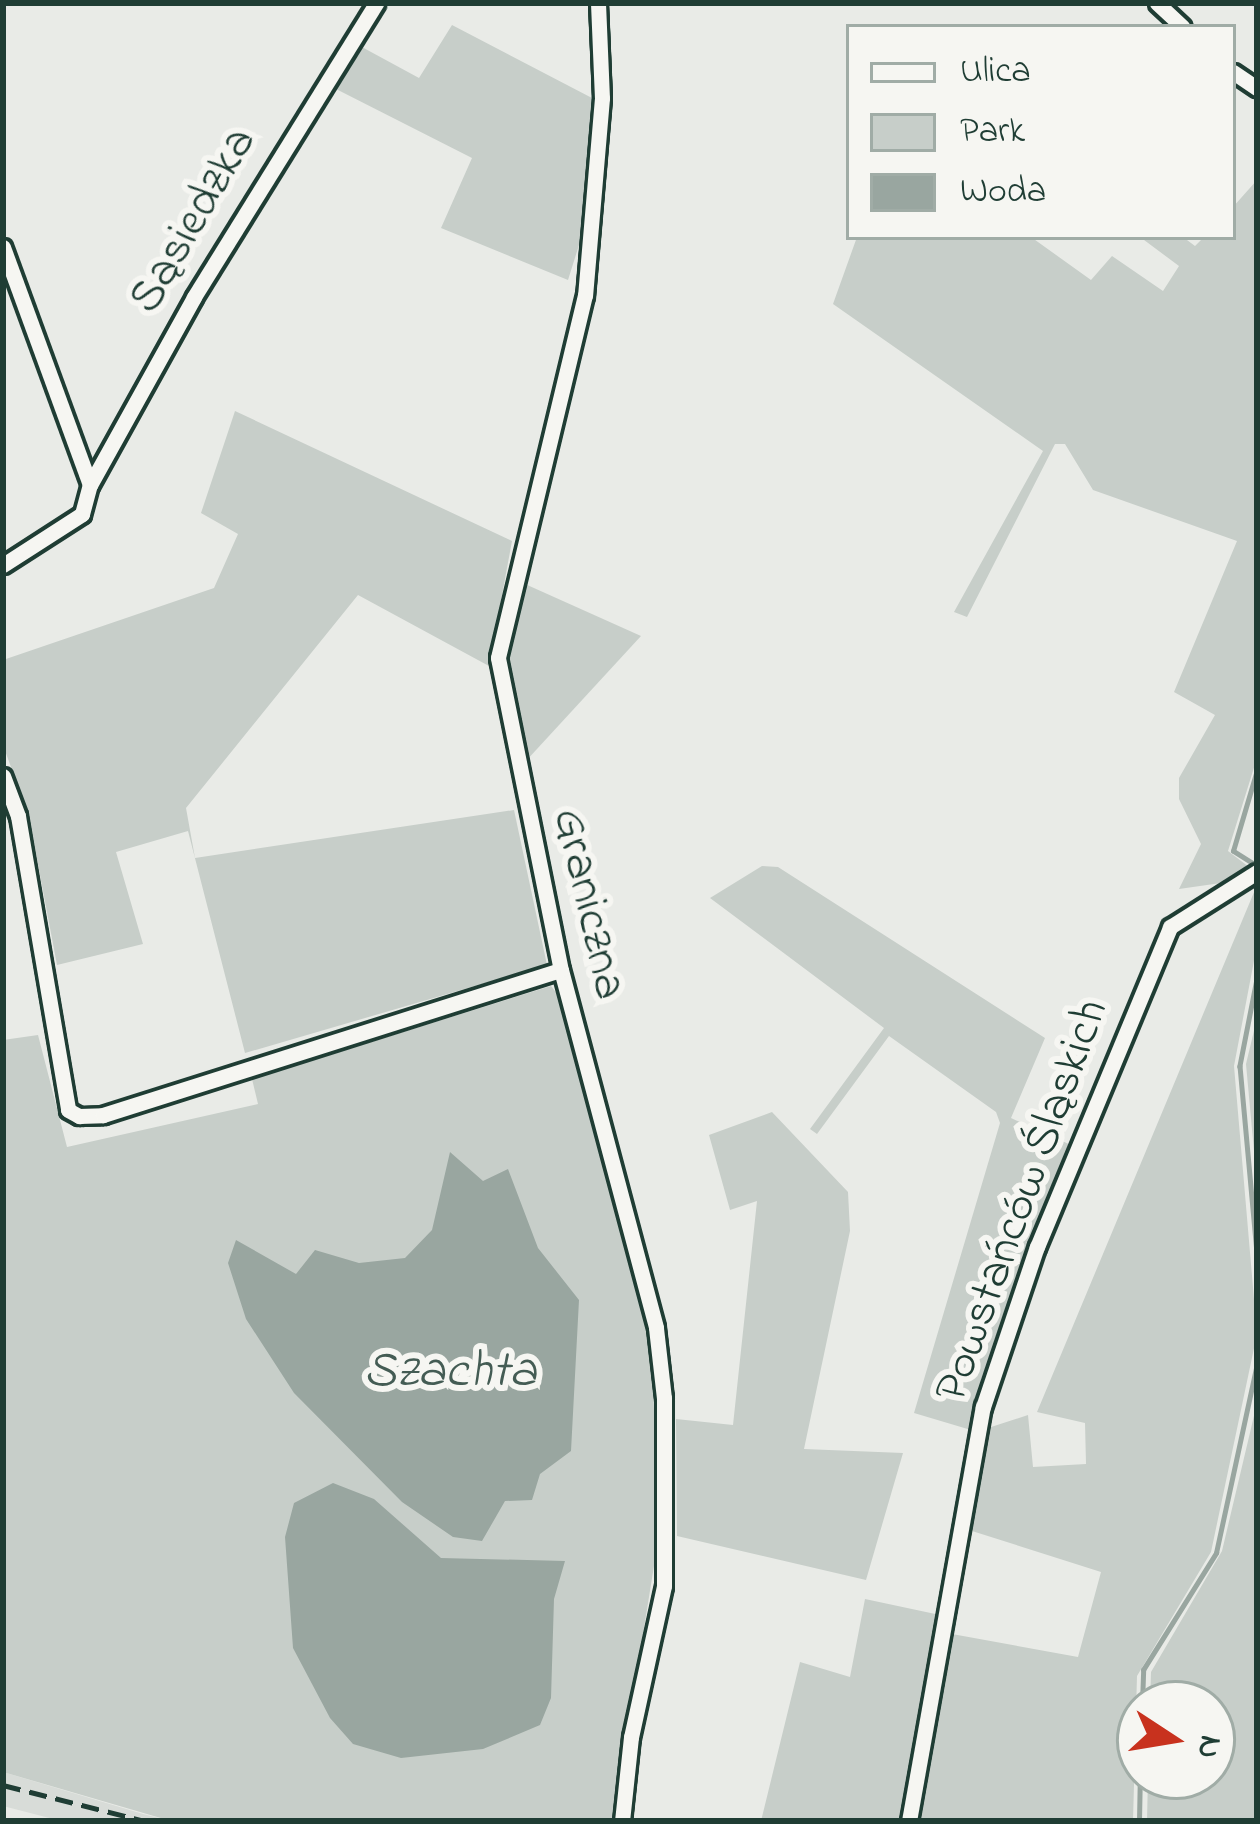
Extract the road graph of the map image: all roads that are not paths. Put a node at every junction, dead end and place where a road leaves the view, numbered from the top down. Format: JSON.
{"nodes":[{"id":1,"x":376,"y":3,"type":"edge"},
{"id":2,"x":598,"y":3,"type":"edge"},
{"id":3,"x":1157,"y":3,"type":"edge"},
{"id":4,"x":1180,"y":24,"type":"edge"},
{"id":5,"x":3,"y":247,"type":"edge"},
{"id":6,"x":90,"y":485,"type":"junction"},
{"id":7,"x":3,"y":565,"type":"edge"},
{"id":8,"x":3,"y":776,"type":"edge"},
{"id":9,"x":1257,"y":872,"type":"edge"},
{"id":10,"x":561,"y":970,"type":"junction"},
{"id":11,"x":622,"y":1821,"type":"edge"},
{"id":12,"x":909,"y":1821,"type":"edge"}],
"edges":[{"from":1,"to":6,"type":"street","name":"Sąsiedzka"},
{"from":2,"to":10,"type":"street","name":"Graniczna"},
{"from":3,"to":4,"type":"street"},
{"from":5,"to":6,"type":"street"},
{"from":6,"to":7,"type":"street","name":"Sąsiedzka"},
{"from":8,"to":10,"type":"street"},
{"from":9,"to":12,"type":"street","name":"Powstańców Śląskich"},
{"from":10,"to":11,"type":"street","name":"Graniczna"}]}
